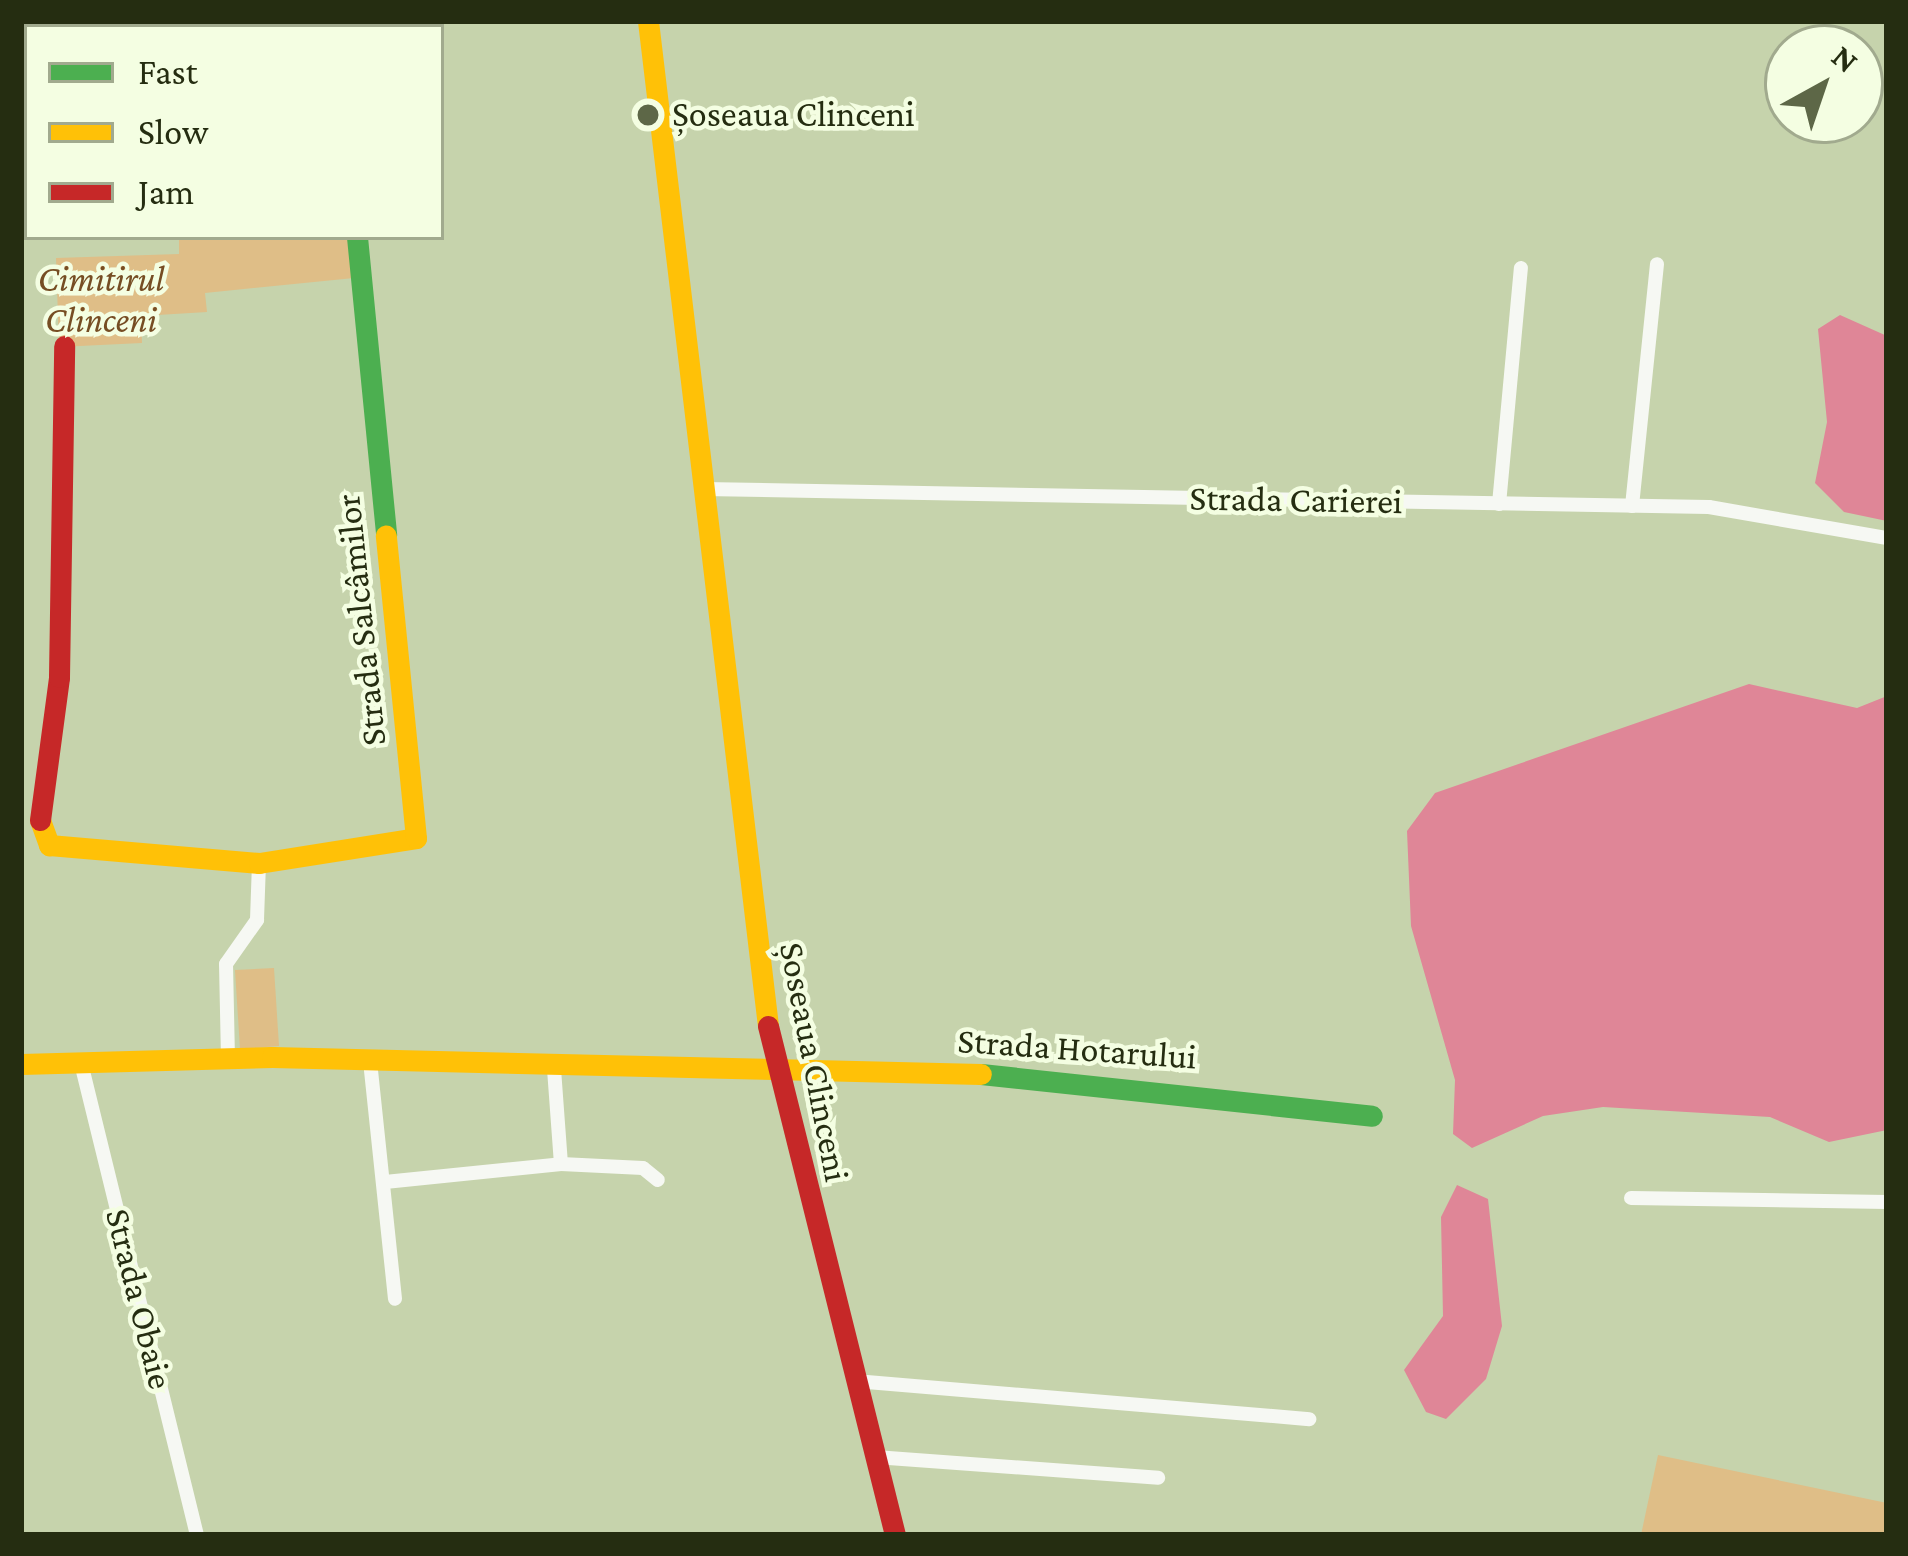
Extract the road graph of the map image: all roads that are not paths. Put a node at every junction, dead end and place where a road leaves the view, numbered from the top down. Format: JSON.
{"nodes":[{"id":1,"x":648,"y":21,"type":"edge"},
{"id":2,"x":357,"y":240,"type":"edge"},
{"id":3,"x":1657,"y":264,"type":"dead end"},
{"id":4,"x":1521,"y":268,"type":"dead end"},
{"id":5,"x":64,"y":346,"type":"dead end"},
{"id":6,"x":703,"y":489,"type":"junction"},
{"id":7,"x":1499,"y":503,"type":"junction"},
{"id":8,"x":1632,"y":506,"type":"junction"},
{"id":9,"x":1887,"y":538,"type":"edge"},
{"id":10,"x":259,"y":863,"type":"junction"},
{"id":11,"x":228,"y":1059,"type":"junction"},
{"id":12,"x":370,"y":1061,"type":"junction"},
{"id":13,"x":81,"y":1063,"type":"junction"},
{"id":14,"x":21,"y":1064,"type":"edge"},
{"id":15,"x":554,"y":1069,"type":"junction"},
{"id":16,"x":775,"y":1073,"type":"junction"},
{"id":17,"x":1372,"y":1116,"type":"dead end"},
{"id":18,"x":562,"y":1164,"type":"junction"},
{"id":19,"x":658,"y":1180,"type":"dead end"},
{"id":20,"x":385,"y":1182,"type":"junction"},
{"id":21,"x":1631,"y":1198,"type":"dead end"},
{"id":22,"x":1887,"y":1202,"type":"edge"},
{"id":23,"x":395,"y":1299,"type":"dead end"},
{"id":24,"x":855,"y":1381,"type":"junction"},
{"id":25,"x":1309,"y":1419,"type":"dead end"},
{"id":26,"x":874,"y":1457,"type":"junction"},
{"id":27,"x":1158,"y":1478,"type":"dead end"},
{"id":28,"x":197,"y":1535,"type":"edge"},
{"id":29,"x":896,"y":1535,"type":"edge"}],
"edges":[{"from":1,"to":6,"type":"street","name":"Șoseaua Clinceni"},
{"from":2,"to":10,"type":"street","name":"Strada Salcâmilor"},
{"from":3,"to":8,"type":"street"},
{"from":4,"to":7,"type":"street"},
{"from":5,"to":10,"type":"street"},
{"from":6,"to":7,"type":"street","name":"Strada Carierei"},
{"from":6,"to":16,"type":"street","name":"Șoseaua Clinceni"},
{"from":7,"to":8,"type":"street","name":"Strada Carierei"},
{"from":8,"to":9,"type":"street","name":"Strada Carierei"},
{"from":10,"to":11,"type":"street"},
{"from":11,"to":12,"type":"street","name":"Strada Hotarului"},
{"from":11,"to":13,"type":"street","name":"Strada Hotarului"},
{"from":12,"to":15,"type":"street","name":"Strada Hotarului"},
{"from":12,"to":20,"type":"street"},
{"from":13,"to":14,"type":"street","name":"Strada Hotarului"},
{"from":13,"to":28,"type":"street","name":"Strada Obaie"},
{"from":15,"to":16,"type":"street","name":"Strada Hotarului"},
{"from":15,"to":18,"type":"street"},
{"from":16,"to":17,"type":"street","name":"Strada Hotarului"},
{"from":16,"to":24,"type":"street","name":"Șoseaua Clinceni"},
{"from":18,"to":19,"type":"street"},
{"from":18,"to":20,"type":"street"},
{"from":20,"to":23,"type":"street"},
{"from":21,"to":22,"type":"street"},
{"from":24,"to":25,"type":"street"},
{"from":24,"to":26,"type":"street","name":"Șoseaua Clinceni"},
{"from":26,"to":27,"type":"street"},
{"from":26,"to":29,"type":"street","name":"Șoseaua Clinceni"}]}
